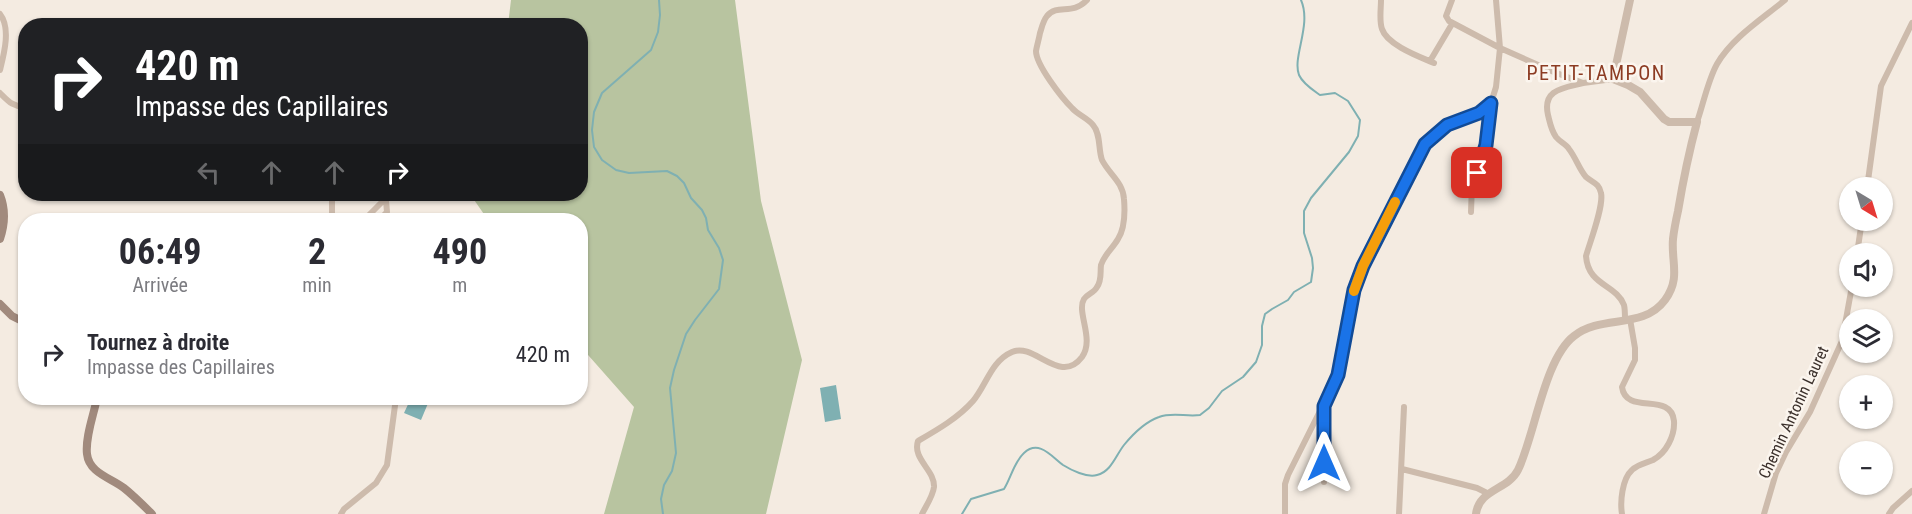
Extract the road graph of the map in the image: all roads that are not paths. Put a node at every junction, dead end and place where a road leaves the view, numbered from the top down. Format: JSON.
{"nodes":[{"id":1,"x":1087,"y":0,"type":"edge"},
{"id":2,"x":1381,"y":0,"type":"edge"},
{"id":3,"x":1452,"y":0,"type":"edge"},
{"id":4,"x":1496,"y":0,"type":"edge"},
{"id":5,"x":1630,"y":0,"type":"edge"},
{"id":6,"x":1785,"y":0,"type":"edge"},
{"id":7,"x":0,"y":14,"type":"edge"},
{"id":8,"x":1912,"y":23,"type":"edge"},
{"id":9,"x":1452,"y":24,"type":"junction"},
{"id":10,"x":1500,"y":48,"type":"junction"},
{"id":11,"x":0,"y":70,"type":"edge"},
{"id":12,"x":1613,"y":79,"type":"junction"},
{"id":13,"x":1583,"y":83,"type":"junction"},
{"id":14,"x":0,"y":93,"type":"edge"},
{"id":15,"x":1491,"y":103,"type":"junction"},
{"id":16,"x":18,"y":106,"type":"edge"},
{"id":17,"x":1697,"y":122,"type":"junction"},
{"id":18,"x":1869,"y":177,"type":"edge"},
{"id":19,"x":0,"y":195,"type":"edge"},
{"id":20,"x":385,"y":201,"type":"edge"},
{"id":21,"x":1471,"y":212,"type":"dead end"},
{"id":22,"x":371,"y":213,"type":"edge"},
{"id":23,"x":0,"y":239,"type":"edge"},
{"id":24,"x":1850,"y":297,"type":"edge"},
{"id":25,"x":0,"y":304,"type":"edge"},
{"id":26,"x":18,"y":319,"type":"edge"},
{"id":27,"x":1628,"y":320,"type":"junction"},
{"id":28,"x":96,"y":405,"type":"edge"},
{"id":29,"x":395,"y":405,"type":"edge"},
{"id":30,"x":1324,"y":406,"type":"junction"},
{"id":31,"x":1404,"y":407,"type":"dead end"},
{"id":32,"x":1402,"y":469,"type":"junction"},
{"id":33,"x":1324,"y":482,"type":"dead end"},
{"id":34,"x":1912,"y":491,"type":"edge"},
{"id":35,"x":1487,"y":493,"type":"junction"},
{"id":36,"x":152,"y":514,"type":"edge"},
{"id":37,"x":341,"y":514,"type":"edge"},
{"id":38,"x":922,"y":514,"type":"edge"},
{"id":39,"x":1285,"y":514,"type":"edge"},
{"id":40,"x":1399,"y":514,"type":"edge"},
{"id":41,"x":1476,"y":514,"type":"edge"},
{"id":42,"x":1622,"y":514,"type":"edge"},
{"id":43,"x":1764,"y":514,"type":"edge"},
{"id":44,"x":1889,"y":514,"type":"edge"}],
"edges":[{"from":1,"to":38,"type":"street"},
{"from":2,"to":9,"type":"street"},
{"from":3,"to":9,"type":"street"},
{"from":4,"to":10,"type":"street"},
{"from":5,"to":12,"type":"street"},
{"from":6,"to":17,"type":"street"},
{"from":7,"to":11,"type":"street"},
{"from":8,"to":18,"type":"street"},
{"from":9,"to":10,"type":"street"},
{"from":10,"to":13,"type":"street"},
{"from":10,"to":15,"type":"street"},
{"from":12,"to":13,"type":"street"},
{"from":12,"to":17,"type":"street"},
{"from":13,"to":27,"type":"street"},
{"from":14,"to":16,"type":"street"},
{"from":15,"to":21,"type":"street"},
{"from":15,"to":30,"type":"street"},
{"from":17,"to":27,"type":"street"},
{"from":19,"to":23,"type":"main road"},
{"from":20,"to":22,"type":"street"},
{"from":24,"to":43,"type":"street","name":"Chemin Antonin Lauret"},
{"from":25,"to":26,"type":"main road"},
{"from":27,"to":35,"type":"street"},
{"from":27,"to":42,"type":"street"},
{"from":28,"to":36,"type":"main road"},
{"from":29,"to":37,"type":"street"},
{"from":30,"to":33,"type":"street"},
{"from":30,"to":39,"type":"street"},
{"from":31,"to":32,"type":"street"},
{"from":32,"to":35,"type":"street"},
{"from":32,"to":40,"type":"street"},
{"from":34,"to":44,"type":"street"},
{"from":35,"to":41,"type":"street"}]}
